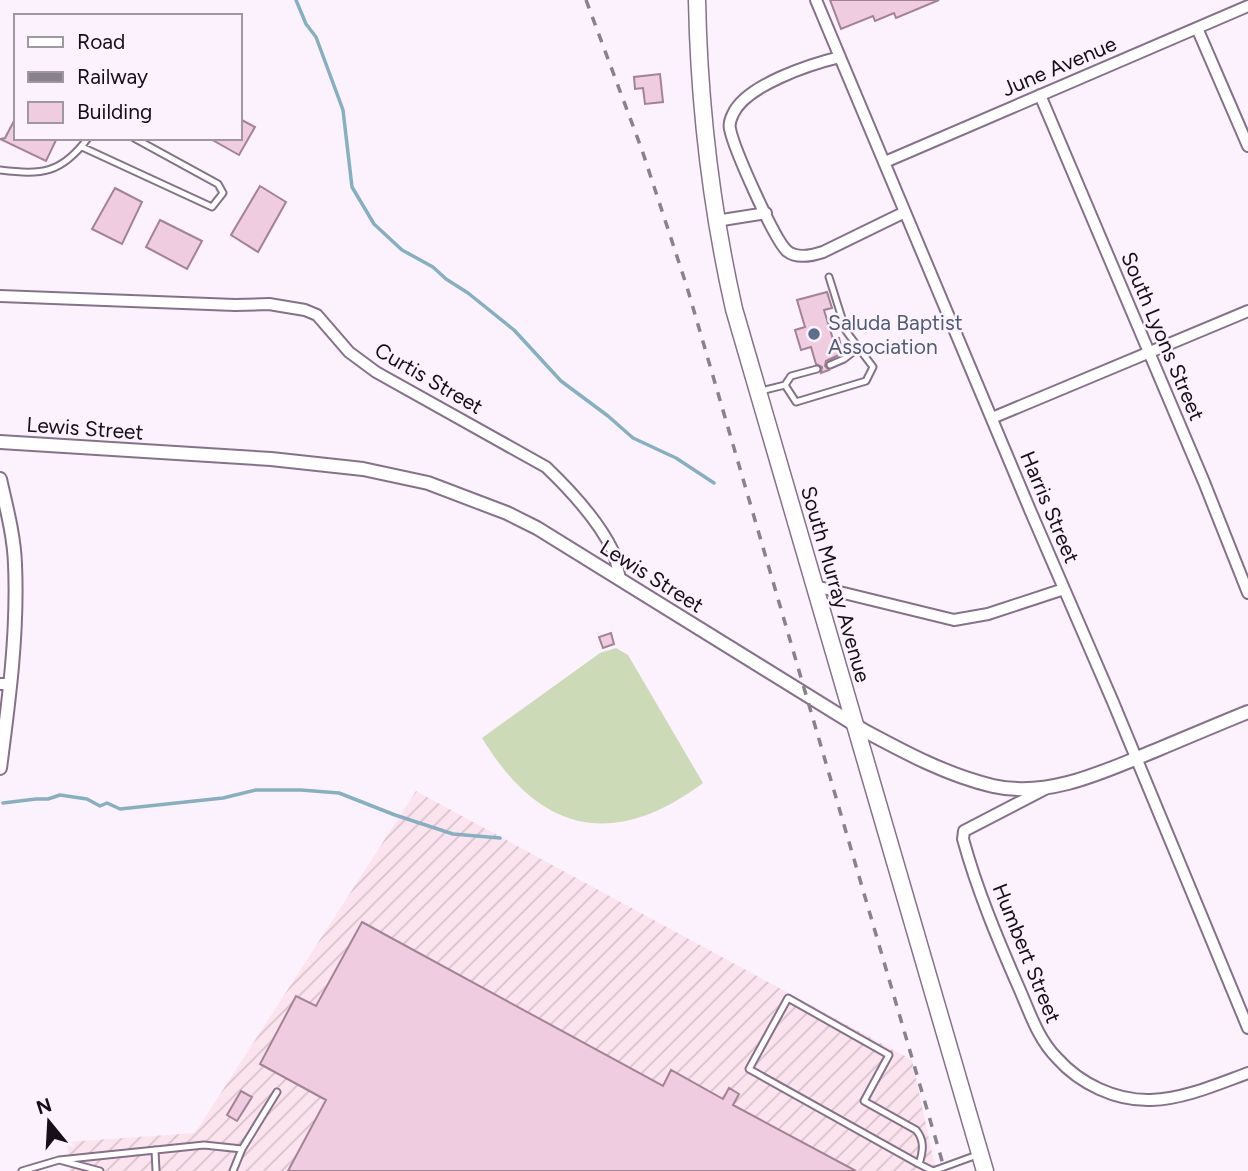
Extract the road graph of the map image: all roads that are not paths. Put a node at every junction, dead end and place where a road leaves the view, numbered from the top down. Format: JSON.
{"nodes":[{"id":1,"x":698,"y":0,"type":"edge"},
{"id":2,"x":816,"y":0,"type":"edge"},
{"id":3,"x":1248,"y":6,"type":"edge"},
{"id":4,"x":1197,"y":28,"type":"junction"},
{"id":5,"x":840,"y":57,"type":"junction"},
{"id":6,"x":1040,"y":95,"type":"junction"},
{"id":7,"x":87,"y":140,"type":"edge"},
{"id":8,"x":138,"y":140,"type":"edge"},
{"id":9,"x":1248,"y":146,"type":"edge"},
{"id":10,"x":82,"y":147,"type":"junction"},
{"id":11,"x":885,"y":162,"type":"junction"},
{"id":12,"x":0,"y":170,"type":"edge"},
{"id":13,"x":905,"y":212,"type":"junction"},
{"id":14,"x":766,"y":213,"type":"junction"},
{"id":15,"x":716,"y":221,"type":"junction"},
{"id":16,"x":829,"y":277,"type":"dead end"},
{"id":17,"x":0,"y":296,"type":"edge"},
{"id":18,"x":1248,"y":311,"type":"edge"},
{"id":19,"x":857,"y":349,"type":"junction"},
{"id":20,"x":1150,"y":354,"type":"junction"},
{"id":21,"x":830,"y":365,"type":"dead end"},
{"id":22,"x":817,"y":369,"type":"dead end"},
{"id":23,"x":785,"y":385,"type":"junction"},
{"id":24,"x":758,"y":392,"type":"junction"},
{"id":25,"x":992,"y":418,"type":"junction"},
{"id":26,"x":0,"y":442,"type":"edge"},
{"id":27,"x":0,"y":479,"type":"edge"},
{"id":28,"x":620,"y":579,"type":"junction"},
{"id":29,"x":815,"y":586,"type":"junction"},
{"id":30,"x":1064,"y":589,"type":"junction"},
{"id":31,"x":1248,"y":593,"type":"edge"},
{"id":32,"x":5,"y":684,"type":"edge"},
{"id":33,"x":1248,"y":712,"type":"edge"},
{"id":34,"x":856,"y":725,"type":"junction"},
{"id":35,"x":1136,"y":758,"type":"junction"},
{"id":36,"x":0,"y":768,"type":"edge"},
{"id":37,"x":1048,"y":787,"type":"junction"},
{"id":38,"x":1248,"y":1028,"type":"edge"},
{"id":39,"x":1248,"y":1073,"type":"edge"},
{"id":40,"x":277,"y":1092,"type":"dead end"},
{"id":41,"x":242,"y":1149,"type":"junction"},
{"id":42,"x":155,"y":1150,"type":"junction"},
{"id":43,"x":980,"y":1154,"type":"junction"},
{"id":44,"x":60,"y":1160,"type":"junction"},
{"id":45,"x":919,"y":1164,"type":"junction"},
{"id":46,"x":22,"y":1171,"type":"edge"},
{"id":47,"x":100,"y":1171,"type":"edge"},
{"id":48,"x":156,"y":1171,"type":"edge"},
{"id":49,"x":233,"y":1171,"type":"edge"},
{"id":50,"x":933,"y":1171,"type":"edge"},
{"id":51,"x":985,"y":1171,"type":"edge"}],
"edges":[{"from":1,"to":15,"type":"main road","name":"South Murray Avenue"},
{"from":2,"to":5,"type":"street","name":"Harris Street"},
{"from":3,"to":4,"type":"street","name":"June Avenue"},
{"from":4,"to":6,"type":"street","name":"June Avenue"},
{"from":4,"to":9,"type":"street"},
{"from":5,"to":11,"type":"street","name":"Harris Street"},
{"from":5,"to":14,"type":"street"},
{"from":6,"to":11,"type":"street","name":"June Avenue"},
{"from":6,"to":20,"type":"street","name":"South Lyons Street"},
{"from":7,"to":10,"type":"lane"},
{"from":8,"to":10,"type":"lane"},
{"from":10,"to":12,"type":"lane"},
{"from":11,"to":13,"type":"street","name":"Harris Street"},
{"from":13,"to":14,"type":"street"},
{"from":13,"to":25,"type":"street","name":"Harris Street"},
{"from":14,"to":15,"type":"street"},
{"from":15,"to":24,"type":"main road","name":"South Murray Avenue"},
{"from":16,"to":19,"type":"lane"},
{"from":17,"to":28,"type":"street","name":"Curtis Street"},
{"from":18,"to":20,"type":"street"},
{"from":19,"to":21,"type":"lane"},
{"from":19,"to":23,"type":"lane"},
{"from":20,"to":25,"type":"street"},
{"from":20,"to":31,"type":"street","name":"South Lyons Street"},
{"from":22,"to":23,"type":"lane"},
{"from":23,"to":24,"type":"lane"},
{"from":24,"to":29,"type":"main road","name":"South Murray Avenue"},
{"from":25,"to":30,"type":"street","name":"Harris Street"},
{"from":26,"to":28,"type":"street","name":"Lewis Street"},
{"from":27,"to":32,"type":"street"},
{"from":28,"to":34,"type":"street","name":"Lewis Street"},
{"from":29,"to":30,"type":"street"},
{"from":29,"to":34,"type":"main road","name":"South Murray Avenue"},
{"from":30,"to":35,"type":"street","name":"Harris Street"},
{"from":32,"to":36,"type":"street"},
{"from":33,"to":35,"type":"street","name":"Lewis Street"},
{"from":34,"to":37,"type":"street","name":"Lewis Street"},
{"from":34,"to":43,"type":"main road","name":"South Murray Avenue"},
{"from":35,"to":37,"type":"street","name":"Lewis Street"},
{"from":35,"to":38,"type":"street","name":"Harris Street"},
{"from":37,"to":39,"type":"street","name":"Humbert Street"},
{"from":40,"to":41,"type":"lane"},
{"from":41,"to":42,"type":"lane"},
{"from":41,"to":49,"type":"lane"},
{"from":42,"to":44,"type":"lane"},
{"from":42,"to":48,"type":"lane"},
{"from":43,"to":50,"type":"lane"},
{"from":43,"to":51,"type":"main road","name":"South Murray Avenue"},
{"from":44,"to":46,"type":"lane"},
{"from":44,"to":47,"type":"lane"},
{"from":45,"to":45,"type":"lane"},
{"from":45,"to":50,"type":"lane"}]}
